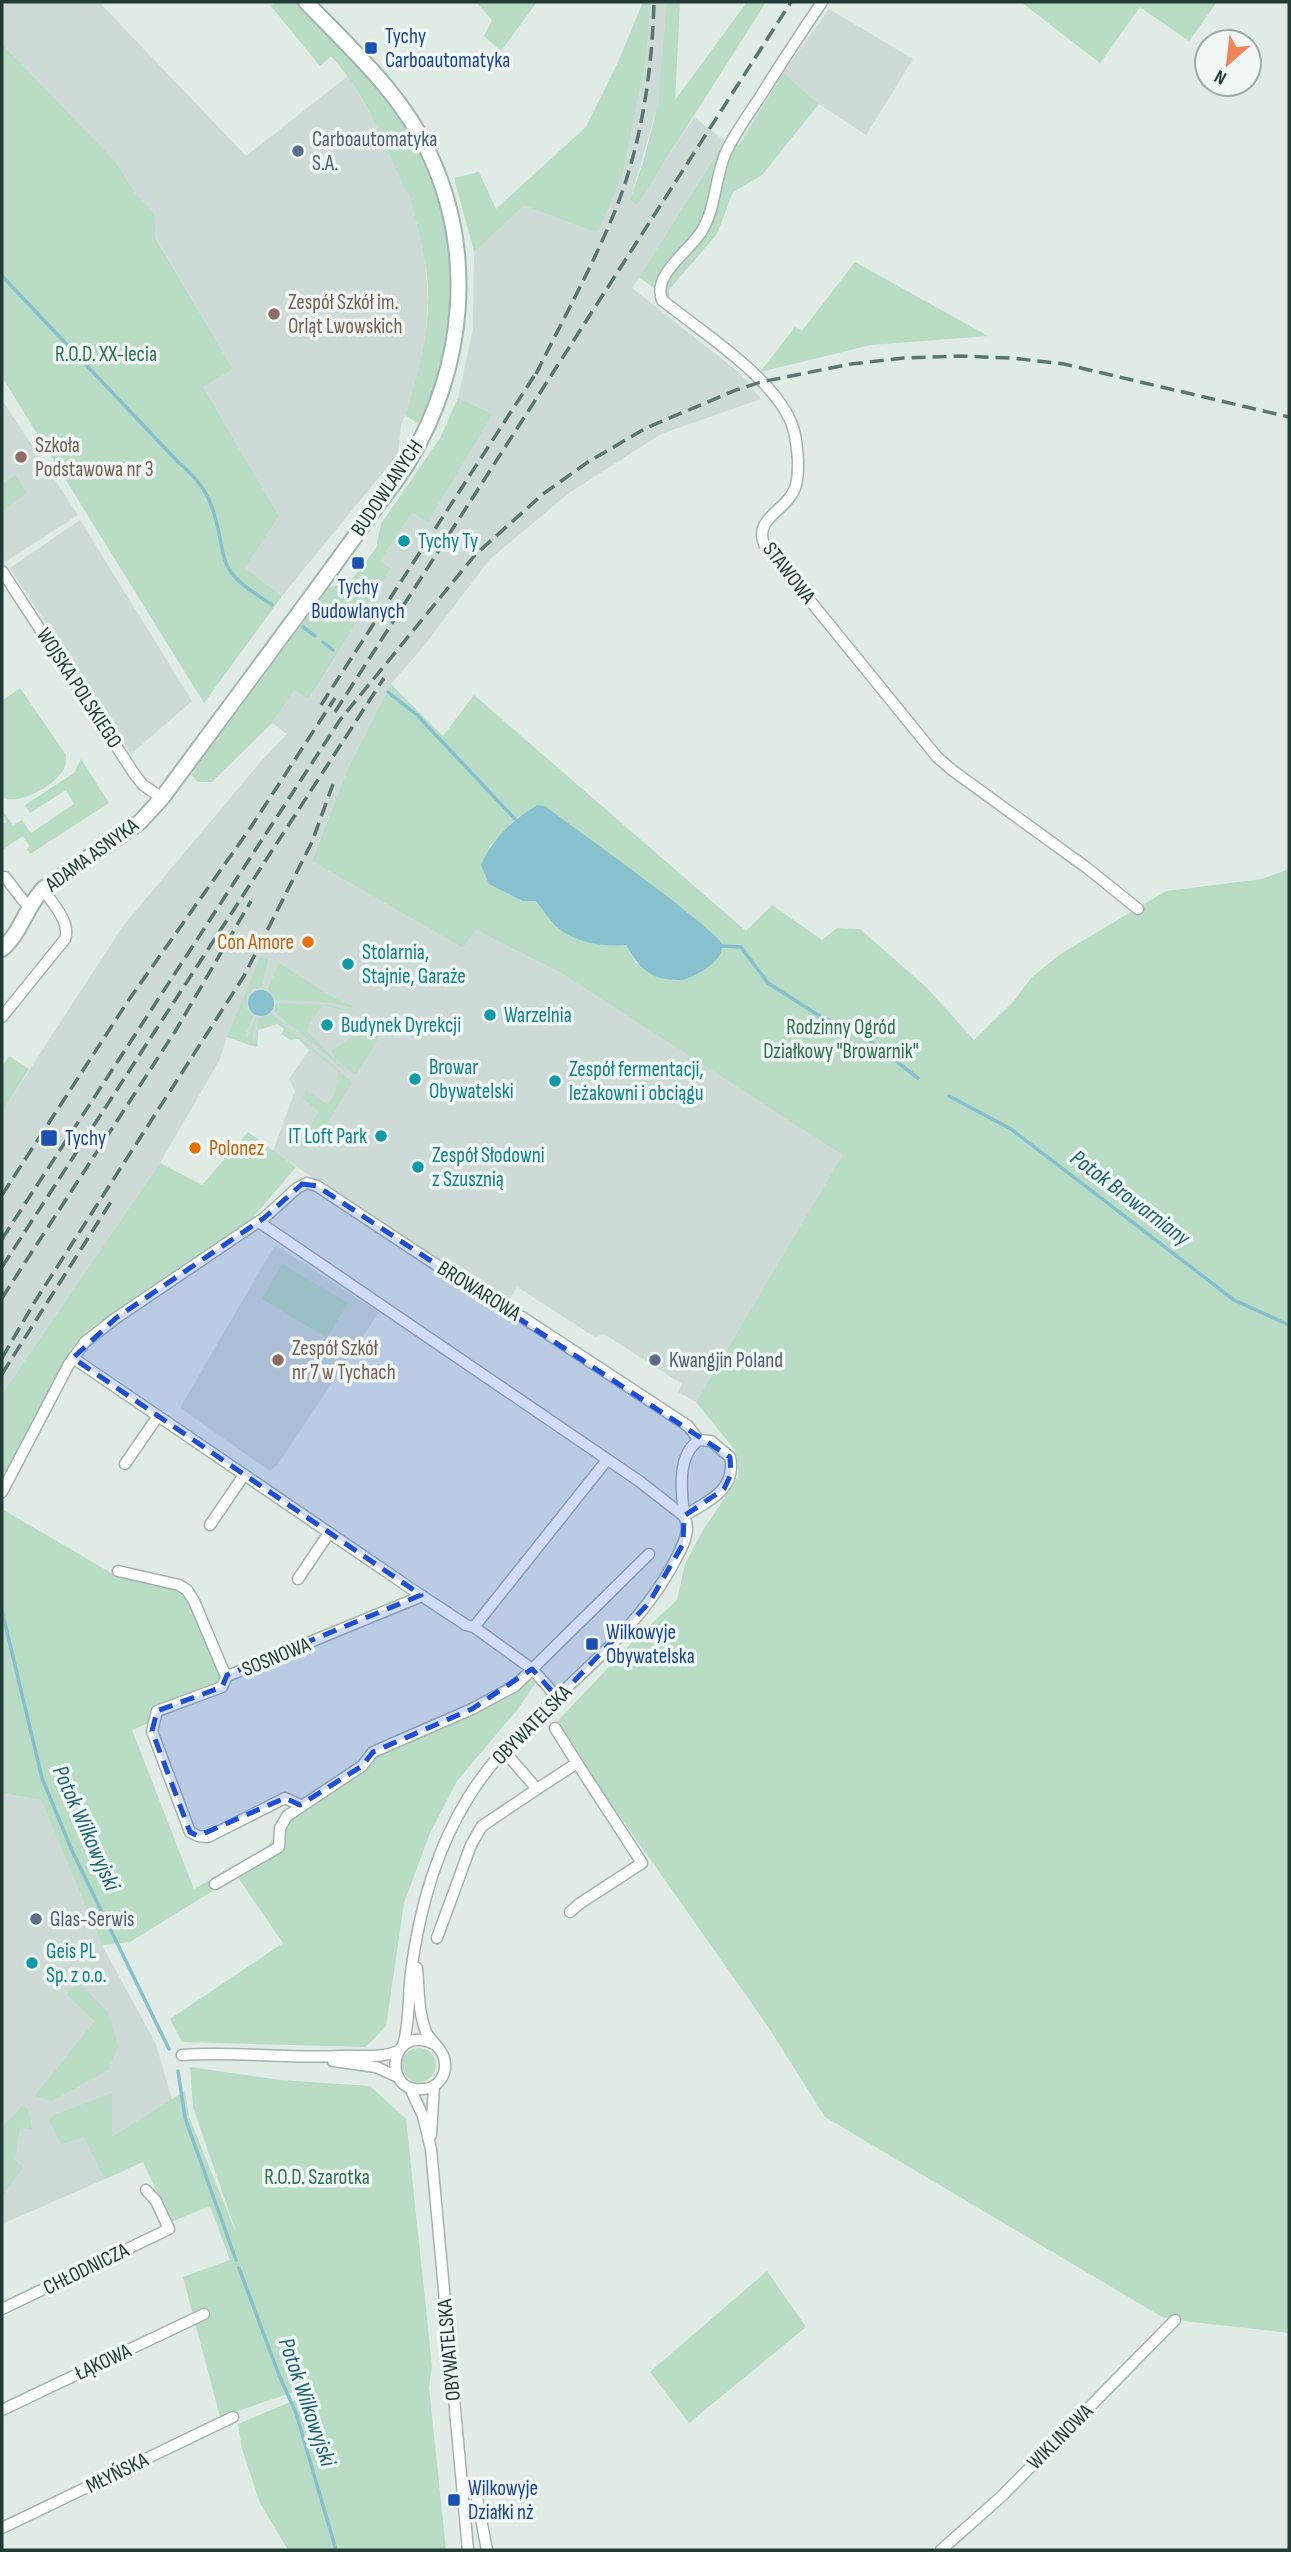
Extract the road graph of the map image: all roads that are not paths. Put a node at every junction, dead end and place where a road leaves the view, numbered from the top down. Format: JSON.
{"nodes":[{"id":1,"x":308,"y":2,"type":"edge"},
{"id":2,"x":822,"y":2,"type":"edge"},
{"id":3,"x":2,"y":571,"type":"edge"},
{"id":4,"x":162,"y":798,"type":"junction"},
{"id":5,"x":5,"y":877,"type":"dead end"},
{"id":6,"x":43,"y":889,"type":"junction"},
{"id":7,"x":29,"y":908,"type":"junction"},
{"id":8,"x":1138,"y":909,"type":"dead end"},
{"id":9,"x":2,"y":949,"type":"edge"},
{"id":10,"x":2,"y":1017,"type":"edge"},
{"id":11,"x":259,"y":1222,"type":"junction"},
{"id":12,"x":73,"y":1358,"type":"junction"},
{"id":13,"x":158,"y":1416,"type":"junction"},
{"id":14,"x":699,"y":1440,"type":"junction"},
{"id":15,"x":607,"y":1460,"type":"junction"},
{"id":16,"x":125,"y":1464,"type":"dead end"},
{"id":17,"x":244,"y":1475,"type":"junction"},
{"id":18,"x":2,"y":1492,"type":"edge"},
{"id":19,"x":684,"y":1516,"type":"junction"},
{"id":20,"x":210,"y":1525,"type":"dead end"},
{"id":21,"x":329,"y":1533,"type":"junction"},
{"id":22,"x":649,"y":1554,"type":"dead end"},
{"id":23,"x":118,"y":1571,"type":"dead end"},
{"id":24,"x":298,"y":1579,"type":"dead end"},
{"id":25,"x":422,"y":1596,"type":"junction"},
{"id":26,"x":474,"y":1628,"type":"junction"},
{"id":27,"x":532,"y":1669,"type":"junction"},
{"id":28,"x":227,"y":1675,"type":"junction"},
{"id":29,"x":558,"y":1698,"type":"junction"},
{"id":30,"x":555,"y":1728,"type":"dead end"},
{"id":31,"x":504,"y":1751,"type":"junction"},
{"id":32,"x":577,"y":1763,"type":"junction"},
{"id":33,"x":537,"y":1789,"type":"junction"},
{"id":34,"x":300,"y":1805,"type":"junction"},
{"id":35,"x":215,"y":1884,"type":"dead end"},
{"id":36,"x":570,"y":1913,"type":"dead end"},
{"id":37,"x":437,"y":1938,"type":"dead end"},
{"id":38,"x":415,"y":1958,"type":"junction"},
{"id":39,"x":434,"y":2044,"type":"junction"},
{"id":40,"x":401,"y":2048,"type":"junction"},
{"id":41,"x":182,"y":2054,"type":"dead end"},
{"id":42,"x":326,"y":2058,"type":"junction"},
{"id":43,"x":398,"y":2077,"type":"junction"},
{"id":44,"x":434,"y":2086,"type":"junction"},
{"id":45,"x":410,"y":2088,"type":"junction"},
{"id":46,"x":430,"y":2149,"type":"junction"},
{"id":47,"x":146,"y":2190,"type":"dead end"},
{"id":48,"x":2,"y":2309,"type":"edge"},
{"id":49,"x":204,"y":2314,"type":"dead end"},
{"id":50,"x":1175,"y":2320,"type":"dead end"},
{"id":51,"x":2,"y":2410,"type":"edge"},
{"id":52,"x":233,"y":2417,"type":"dead end"},
{"id":53,"x":477,"y":2498,"type":"dead end"},
{"id":54,"x":2,"y":2528,"type":"edge"},
{"id":55,"x":468,"y":2550,"type":"edge"},
{"id":56,"x":487,"y":2550,"type":"edge"},
{"id":57,"x":941,"y":2550,"type":"edge"}],
"edges":[{"from":1,"to":4,"type":"street","name":"BUDOWLANYCH"},
{"from":2,"to":8,"type":"street","name":"STAWOWA"},
{"from":3,"to":4,"type":"street","name":"WOJSKA POLSKIEGO"},
{"from":4,"to":6,"type":"street","name":"ADAMA ASNYKA"},
{"from":5,"to":7,"type":"street"},
{"from":6,"to":7,"type":"street","name":"ADAMA ASNYKA"},
{"from":6,"to":10,"type":"street"},
{"from":7,"to":9,"type":"street","name":"ADAMA ASNYKA"},
{"from":11,"to":12,"type":"street","name":"BROWAROWA"},
{"from":11,"to":14,"type":"street","name":"BROWAROWA"},
{"from":11,"to":15,"type":"street"},
{"from":12,"to":13,"type":"street"},
{"from":12,"to":18,"type":"street","name":"BROWAROWA"},
{"from":13,"to":16,"type":"street"},
{"from":13,"to":17,"type":"street"},
{"from":14,"to":19,"type":"street","name":"OBYWATELSKA"},
{"from":14,"to":19,"type":"street"},
{"from":15,"to":19,"type":"street"},
{"from":15,"to":26,"type":"street"},
{"from":17,"to":20,"type":"street"},
{"from":17,"to":21,"type":"street"},
{"from":19,"to":29,"type":"street","name":"OBYWATELSKA"},
{"from":21,"to":24,"type":"street"},
{"from":21,"to":25,"type":"street"},
{"from":22,"to":27,"type":"street","name":"OBYWATELSKA"},
{"from":23,"to":28,"type":"street","name":"SOSNOWA"},
{"from":25,"to":26,"type":"street"},
{"from":25,"to":28,"type":"street","name":"SOSNOWA"},
{"from":26,"to":27,"type":"street"},
{"from":27,"to":29,"type":"street"},
{"from":27,"to":34,"type":"street","name":"OBYWATELSKA"},
{"from":28,"to":34,"type":"street"},
{"from":29,"to":31,"type":"street","name":"OBYWATELSKA"},
{"from":30,"to":32,"type":"street"},
{"from":31,"to":33,"type":"street"},
{"from":31,"to":38,"type":"street","name":"OBYWATELSKA"},
{"from":32,"to":33,"type":"street"},
{"from":32,"to":36,"type":"street"},
{"from":33,"to":37,"type":"street"},
{"from":34,"to":35,"type":"street"},
{"from":38,"to":39,"type":"street","name":"OBYWATELSKA"},
{"from":38,"to":40,"type":"street","name":"OBYWATELSKA"},
{"from":39,"to":40,"type":"street"},
{"from":39,"to":44,"type":"street"},
{"from":40,"to":42,"type":"street"},
{"from":40,"to":43,"type":"street"},
{"from":41,"to":42,"type":"street"},
{"from":42,"to":43,"type":"street"},
{"from":43,"to":45,"type":"street"},
{"from":44,"to":45,"type":"street"},
{"from":44,"to":46,"type":"street","name":"OBYWATELSKA"},
{"from":45,"to":46,"type":"street","name":"OBYWATELSKA"},
{"from":46,"to":55,"type":"street","name":"OBYWATELSKA"},
{"from":47,"to":48,"type":"street","name":"CHŁODNICZA"},
{"from":49,"to":51,"type":"street","name":"ŁĄKOWA"},
{"from":50,"to":57,"type":"street","name":"WIKLINOWA"},
{"from":52,"to":54,"type":"street","name":"MŁYŃSKA"},
{"from":53,"to":56,"type":"street"}]}
